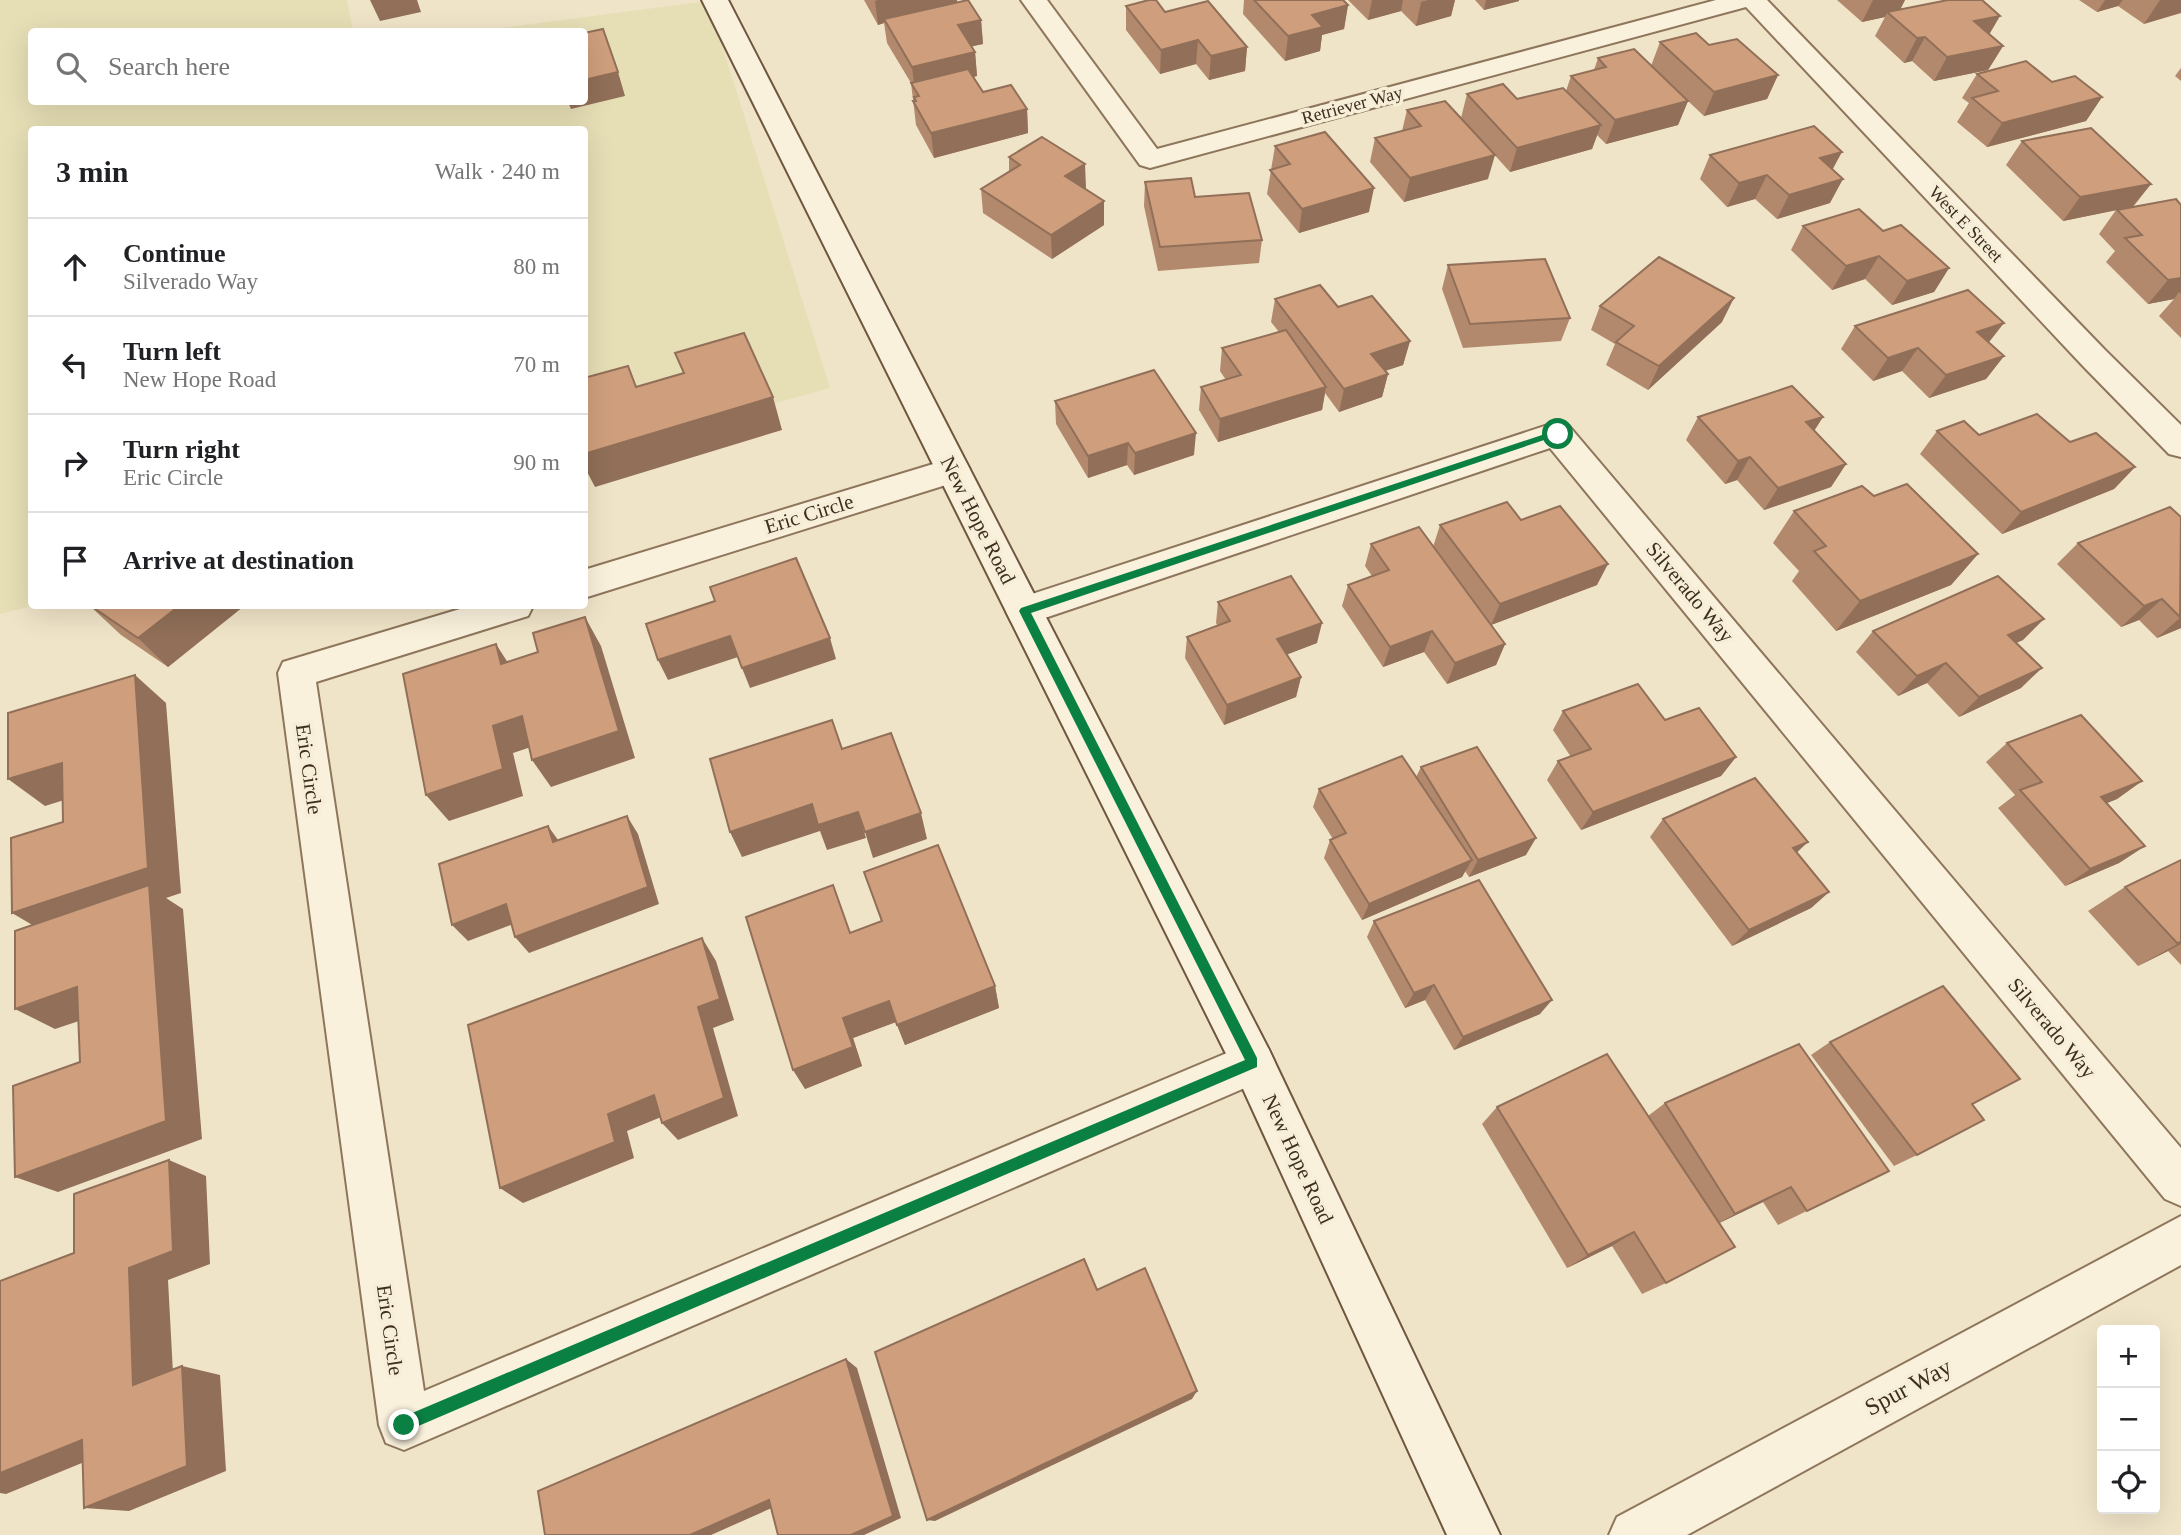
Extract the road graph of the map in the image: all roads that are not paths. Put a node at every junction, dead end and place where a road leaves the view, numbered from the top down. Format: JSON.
{"nodes":[{"id":1,"x":715,"y":0,"type":"edge"},
{"id":2,"x":1034,"y":0,"type":"edge"},
{"id":3,"x":1745,"y":0,"type":"edge"},
{"id":4,"x":1753,"y":0,"type":"edge"},
{"id":5,"x":2181,"y":445,"type":"edge"},
{"id":6,"x":953,"y":470,"type":"junction"},
{"id":7,"x":588,"y":583,"type":"edge"},
{"id":8,"x":504,"y":609,"type":"edge"},
{"id":9,"x":1024,"y":611,"type":"junction"},
{"id":10,"x":1253,"y":1063,"type":"junction"},
{"id":11,"x":2181,"y":1183,"type":"edge"},
{"id":12,"x":2181,"y":1239,"type":"edge"},
{"id":13,"x":1474,"y":1535,"type":"edge"},
{"id":14,"x":1635,"y":1535,"type":"edge"}],
"edges":[{"from":1,"to":6,"type":"street","name":"New Hope Road"},
{"from":2,"to":3,"type":"street","name":"Retriever Way"},
{"from":4,"to":5,"type":"street","name":"West E Street"},
{"from":6,"to":7,"type":"street","name":"Eric Circle"},
{"from":6,"to":9,"type":"street","name":"New Hope Road"},
{"from":8,"to":10,"type":"street","name":"Eric Circle"},
{"from":9,"to":10,"type":"street","name":"New Hope Road"},
{"from":9,"to":11,"type":"street","name":"Silverado Way"},
{"from":10,"to":13,"type":"street","name":"New Hope Road"},
{"from":12,"to":14,"type":"street","name":"Spur Way"}]}
